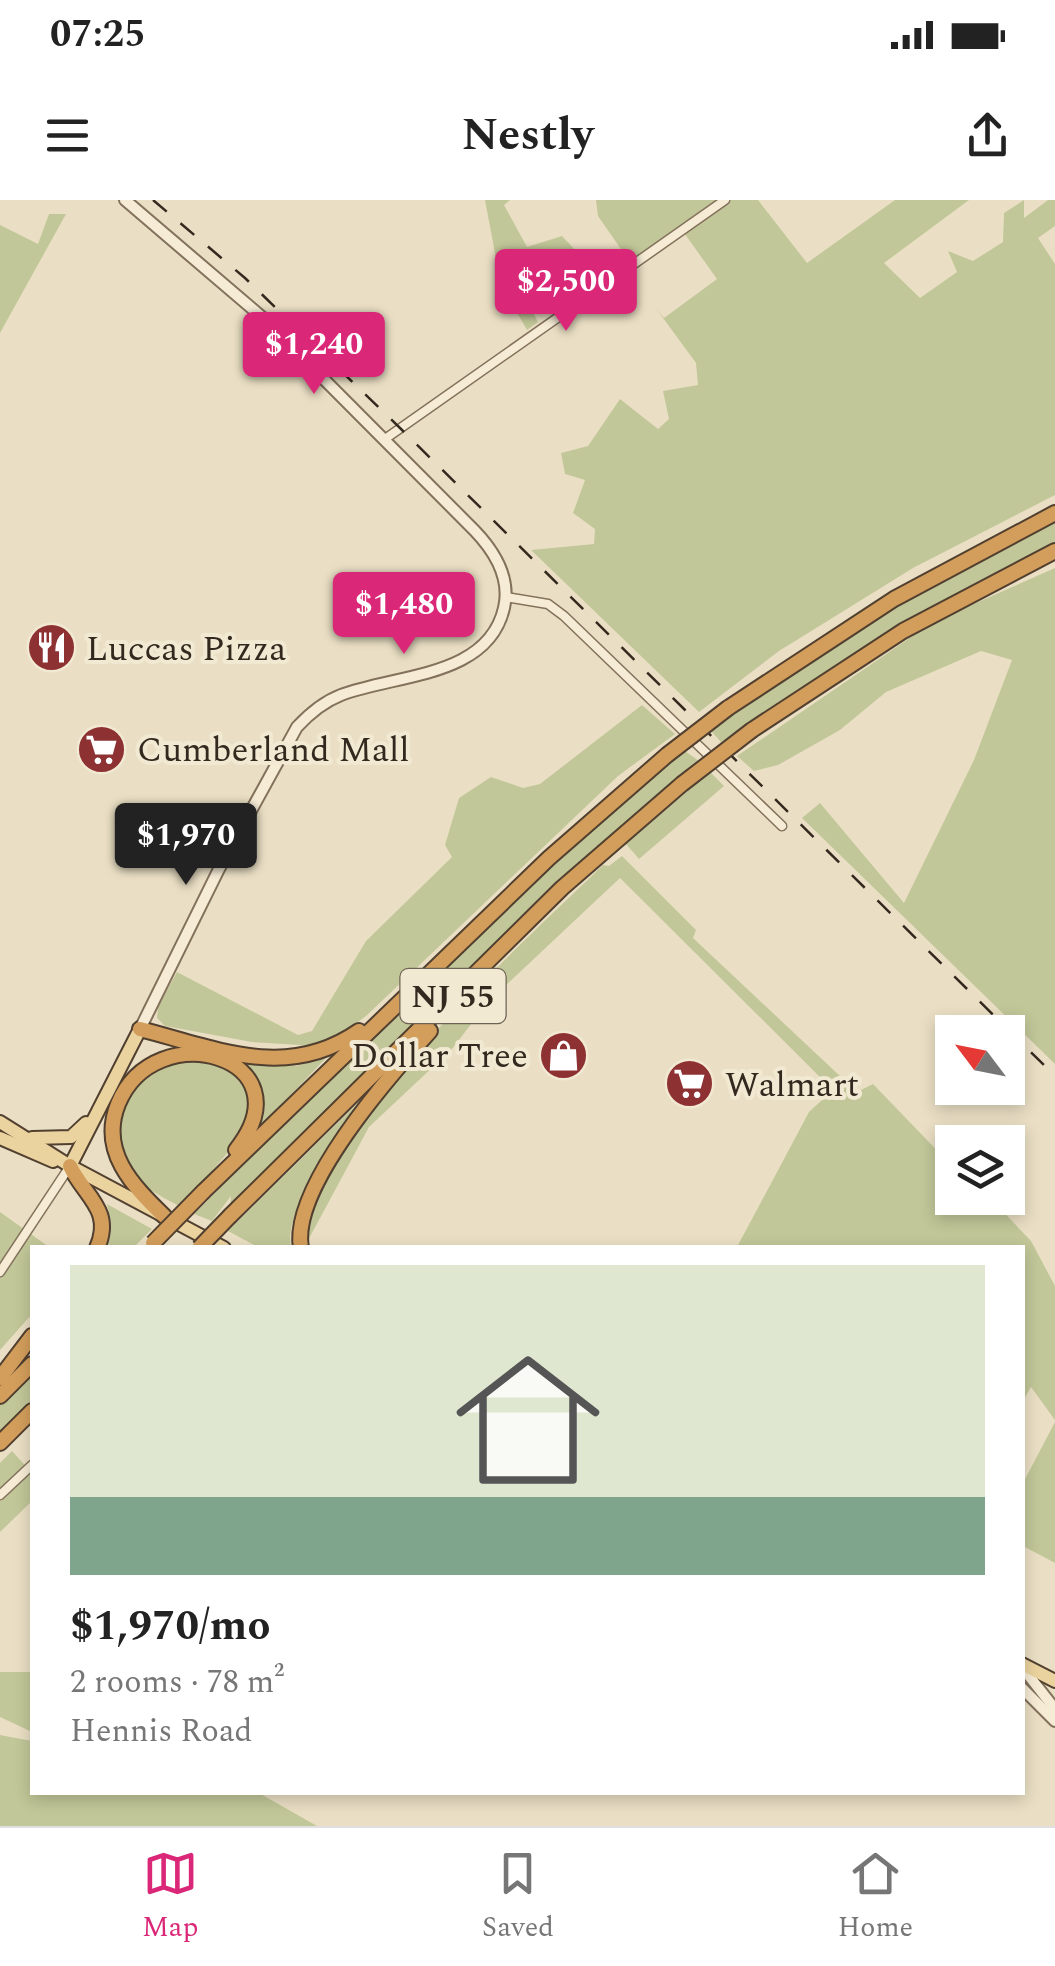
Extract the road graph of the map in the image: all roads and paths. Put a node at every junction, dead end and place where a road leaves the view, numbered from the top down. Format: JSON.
{"nodes":[{"id":1,"x":125,"y":200,"type":"edge"},
{"id":2,"x":725,"y":200,"type":"edge"},
{"id":3,"x":386,"y":439,"type":"junction"},
{"id":4,"x":1050,"y":513,"type":"edge"},
{"id":5,"x":1055,"y":552,"type":"edge"},
{"id":6,"x":506,"y":597,"type":"junction"},
{"id":7,"x":782,"y":826,"type":"dead end"},
{"id":8,"x":542,"y":908,"type":"junction"},
{"id":9,"x":464,"y":938,"type":"junction"},
{"id":10,"x":140,"y":1029,"type":"junction"},
{"id":11,"x":105,"y":1095,"type":"junction"},
{"id":12,"x":0,"y":1122,"type":"edge"},
{"id":13,"x":0,"y":1138,"type":"edge"},
{"id":14,"x":30,"y":1138,"type":"junction"},
{"id":15,"x":70,"y":1166,"type":"junction"},
{"id":16,"x":203,"y":1192,"type":"junction"},
{"id":17,"x":164,"y":1216,"type":"junction"},
{"id":18,"x":199,"y":1241,"type":"edge"},
{"id":19,"x":98,"y":1245,"type":"edge"},
{"id":20,"x":151,"y":1245,"type":"edge"},
{"id":21,"x":301,"y":1245,"type":"edge"},
{"id":22,"x":0,"y":1272,"type":"edge"},
{"id":23,"x":30,"y":1339,"type":"edge"},
{"id":24,"x":30,"y":1366,"type":"edge"},
{"id":25,"x":0,"y":1378,"type":"edge"},
{"id":26,"x":0,"y":1396,"type":"edge"},
{"id":27,"x":30,"y":1413,"type":"edge"},
{"id":28,"x":30,"y":1425,"type":"edge"},
{"id":29,"x":0,"y":1446,"type":"edge"},
{"id":30,"x":30,"y":1467,"type":"edge"},
{"id":31,"x":0,"y":1495,"type":"edge"},
{"id":32,"x":1025,"y":1667,"type":"edge"},
{"id":33,"x":1025,"y":1670,"type":"edge"},
{"id":34,"x":1055,"y":1682,"type":"edge"},
{"id":35,"x":1025,"y":1691,"type":"edge"},
{"id":36,"x":1055,"y":1710,"type":"edge"},
{"id":37,"x":1055,"y":1721,"type":"edge"}],
"edges":[{"from":1,"to":3,"type":"street"},
{"from":2,"to":3,"type":"street"},
{"from":3,"to":6,"type":"street"},
{"from":4,"to":9,"type":"highway","number":"NJ 55","bridge":true},
{"from":5,"to":8,"type":"highway","number":"NJ 55","bridge":true},
{"from":6,"to":7,"type":"street"},
{"from":6,"to":10,"type":"street"},
{"from":8,"to":18,"type":"highway","number":"NJ 55","bridge":true},
{"from":8,"to":21,"type":"highway"},
{"from":9,"to":10,"type":"highway"},
{"from":9,"to":16,"type":"highway","number":"NJ 55"},
{"from":10,"to":11,"type":"main road"},
{"from":11,"to":14,"type":"main road"},
{"from":11,"to":15,"type":"main road"},
{"from":12,"to":14,"type":"main road"},
{"from":13,"to":15,"type":"main road"},
{"from":14,"to":15,"type":"main road"},
{"from":15,"to":17,"type":"main road"},
{"from":15,"to":19,"type":"highway"},
{"from":15,"to":22,"type":"street"},
{"from":16,"to":17,"type":"highway"},
{"from":16,"to":20,"type":"highway","number":"NJ 55","bridge":true},
{"from":17,"to":18,"type":"main road"},
{"from":23,"to":25,"type":"highway"},
{"from":24,"to":26,"type":"highway"},
{"from":27,"to":29,"type":"highway"},
{"from":28,"to":29,"type":"highway"},
{"from":30,"to":31,"type":"street"},
{"from":32,"to":34,"type":"main road"},
{"from":33,"to":36,"type":"street"},
{"from":35,"to":37,"type":"street"}]}
